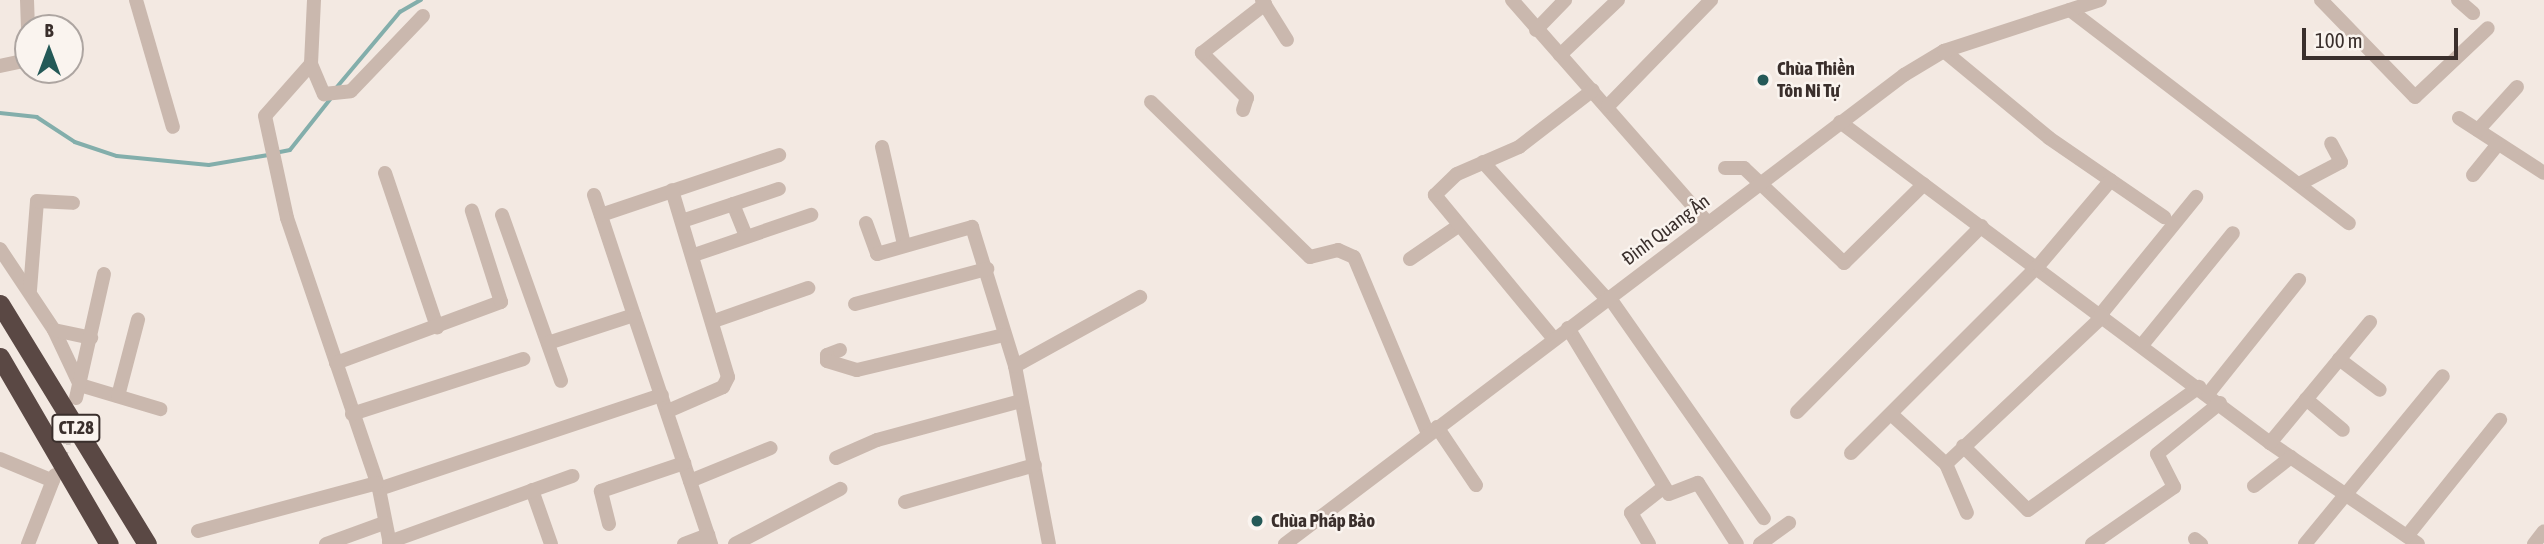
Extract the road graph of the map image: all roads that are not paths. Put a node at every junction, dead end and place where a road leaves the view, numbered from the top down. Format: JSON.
{"nodes":[{"id":1,"x":136,"y":0,"type":"edge"},
{"id":2,"x":314,"y":0,"type":"edge"},
{"id":3,"x":1512,"y":0,"type":"edge"},
{"id":4,"x":1564,"y":0,"type":"edge"},
{"id":5,"x":1618,"y":0,"type":"edge"},
{"id":6,"x":1711,"y":0,"type":"edge"},
{"id":7,"x":2100,"y":0,"type":"edge"},
{"id":8,"x":2321,"y":0,"type":"edge"},
{"id":9,"x":2458,"y":0,"type":"edge"},
{"id":10,"x":1263,"y":2,"type":"edge"},
{"id":11,"x":2070,"y":10,"type":"junction"},
{"id":12,"x":2473,"y":13,"type":"dead end"},
{"id":13,"x":423,"y":16,"type":"dead end"},
{"id":14,"x":2488,"y":29,"type":"dead end"},
{"id":15,"x":1536,"y":30,"type":"junction"},
{"id":16,"x":1287,"y":40,"type":"dead end"},
{"id":17,"x":1944,"y":51,"type":"junction"},
{"id":18,"x":1560,"y":55,"type":"junction"},
{"id":19,"x":311,"y":64,"type":"junction"},
{"id":20,"x":2517,"y":87,"type":"dead end"},
{"id":21,"x":1593,"y":90,"type":"junction"},
{"id":22,"x":1151,"y":102,"type":"dead end"},
{"id":23,"x":1608,"y":106,"type":"junction"},
{"id":24,"x":1243,"y":110,"type":"dead end"},
{"id":25,"x":2459,"y":118,"type":"dead end"},
{"id":26,"x":1840,"y":122,"type":"junction"},
{"id":27,"x":173,"y":127,"type":"dead end"},
{"id":28,"x":2477,"y":130,"type":"junction"},
{"id":29,"x":2331,"y":143,"type":"dead end"},
{"id":30,"x":2498,"y":144,"type":"junction"},
{"id":31,"x":882,"y":147,"type":"dead end"},
{"id":32,"x":779,"y":155,"type":"dead end"},
{"id":33,"x":1483,"y":162,"type":"junction"},
{"id":34,"x":1725,"y":168,"type":"dead end"},
{"id":35,"x":385,"y":173,"type":"dead end"},
{"id":36,"x":2544,"y":173,"type":"edge"},
{"id":37,"x":2473,"y":175,"type":"dead end"},
{"id":38,"x":2112,"y":180,"type":"junction"},
{"id":39,"x":2301,"y":183,"type":"junction"},
{"id":40,"x":1760,"y":184,"type":"junction"},
{"id":41,"x":1924,"y":184,"type":"junction"},
{"id":42,"x":779,"y":189,"type":"dead end"},
{"id":43,"x":672,"y":191,"type":"junction"},
{"id":44,"x":594,"y":195,"type":"dead end"},
{"id":45,"x":2196,"y":197,"type":"dead end"},
{"id":46,"x":73,"y":202,"type":"dead end"},
{"id":47,"x":733,"y":204,"type":"junction"},
{"id":48,"x":472,"y":211,"type":"dead end"},
{"id":49,"x":502,"y":215,"type":"dead end"},
{"id":50,"x":601,"y":215,"type":"junction"},
{"id":51,"x":811,"y":215,"type":"dead end"},
{"id":52,"x":2164,"y":217,"type":"dead end"},
{"id":53,"x":682,"y":221,"type":"junction"},
{"id":54,"x":866,"y":223,"type":"dead end"},
{"id":55,"x":1708,"y":223,"type":"junction"},
{"id":56,"x":2349,"y":223,"type":"dead end"},
{"id":57,"x":1458,"y":226,"type":"junction"},
{"id":58,"x":1982,"y":226,"type":"junction"},
{"id":59,"x":2233,"y":233,"type":"dead end"},
{"id":60,"x":746,"y":237,"type":"junction"},
{"id":61,"x":904,"y":246,"type":"junction"},
{"id":62,"x":0,"y":249,"type":"edge"},
{"id":63,"x":694,"y":255,"type":"junction"},
{"id":64,"x":1410,"y":259,"type":"dead end"},
{"id":65,"x":2039,"y":265,"type":"junction"},
{"id":66,"x":987,"y":269,"type":"junction"},
{"id":67,"x":104,"y":274,"type":"dead end"},
{"id":68,"x":2299,"y":280,"type":"dead end"},
{"id":69,"x":808,"y":288,"type":"dead end"},
{"id":70,"x":30,"y":290,"type":"junction"},
{"id":71,"x":1140,"y":297,"type":"dead end"},
{"id":72,"x":1608,"y":298,"type":"junction"},
{"id":73,"x":855,"y":304,"type":"dead end"},
{"id":74,"x":2,"y":306,"type":"edge"},
{"id":75,"x":634,"y":315,"type":"junction"},
{"id":76,"x":2102,"y":315,"type":"junction"},
{"id":77,"x":138,"y":320,"type":"dead end"},
{"id":78,"x":713,"y":321,"type":"junction"},
{"id":79,"x":2370,"y":322,"type":"dead end"},
{"id":80,"x":437,"y":327,"type":"junction"},
{"id":81,"x":1568,"y":328,"type":"junction"},
{"id":82,"x":54,"y":330,"type":"junction"},
{"id":83,"x":1004,"y":335,"type":"junction"},
{"id":84,"x":91,"y":338,"type":"junction"},
{"id":85,"x":1554,"y":339,"type":"junction"},
{"id":86,"x":548,"y":343,"type":"junction"},
{"id":87,"x":2142,"y":345,"type":"junction"},
{"id":88,"x":840,"y":351,"type":"dead end"},
{"id":89,"x":0,"y":357,"type":"edge"},
{"id":90,"x":523,"y":359,"type":"dead end"},
{"id":91,"x":2339,"y":359,"type":"junction"},
{"id":92,"x":336,"y":363,"type":"junction"},
{"id":93,"x":1015,"y":366,"type":"junction"},
{"id":94,"x":2443,"y":376,"type":"dead end"},
{"id":95,"x":561,"y":381,"type":"dead end"},
{"id":96,"x":2380,"y":390,"type":"dead end"},
{"id":97,"x":78,"y":392,"type":"junction"},
{"id":98,"x":662,"y":395,"type":"junction"},
{"id":99,"x":2209,"y":395,"type":"junction"},
{"id":100,"x":118,"y":396,"type":"junction"},
{"id":101,"x":2306,"y":399,"type":"junction"},
{"id":102,"x":1021,"y":401,"type":"junction"},
{"id":103,"x":160,"y":408,"type":"dead end"},
{"id":104,"x":668,"y":411,"type":"junction"},
{"id":105,"x":1797,"y":412,"type":"dead end"},
{"id":106,"x":352,"y":414,"type":"junction"},
{"id":107,"x":1891,"y":414,"type":"junction"},
{"id":108,"x":2500,"y":420,"type":"dead end"},
{"id":109,"x":1432,"y":430,"type":"junction"},
{"id":110,"x":2343,"y":430,"type":"dead end"},
{"id":111,"x":2270,"y":443,"type":"junction"},
{"id":112,"x":1964,"y":446,"type":"junction"},
{"id":113,"x":771,"y":448,"type":"dead end"},
{"id":114,"x":1851,"y":453,"type":"dead end"},
{"id":115,"x":2291,"y":457,"type":"junction"},
{"id":116,"x":835,"y":458,"type":"dead end"},
{"id":117,"x":0,"y":459,"type":"edge"},
{"id":118,"x":684,"y":463,"type":"junction"},
{"id":119,"x":1946,"y":464,"type":"junction"},
{"id":120,"x":1035,"y":465,"type":"junction"},
{"id":121,"x":572,"y":476,"type":"dead end"},
{"id":122,"x":690,"y":481,"type":"junction"},
{"id":123,"x":1476,"y":485,"type":"dead end"},
{"id":124,"x":378,"y":486,"type":"junction"},
{"id":125,"x":2253,"y":486,"type":"dead end"},
{"id":126,"x":1664,"y":487,"type":"junction"},
{"id":127,"x":840,"y":489,"type":"dead end"},
{"id":128,"x":532,"y":490,"type":"junction"},
{"id":129,"x":2349,"y":496,"type":"junction"},
{"id":130,"x":905,"y":502,"type":"dead end"},
{"id":131,"x":1967,"y":513,"type":"dead end"},
{"id":132,"x":1764,"y":518,"type":"dead end"},
{"id":133,"x":384,"y":523,"type":"junction"},
{"id":134,"x":1789,"y":523,"type":"dead end"},
{"id":135,"x":609,"y":524,"type":"dead end"},
{"id":136,"x":198,"y":531,"type":"dead end"},
{"id":137,"x":2544,"y":531,"type":"edge"},
{"id":138,"x":710,"y":540,"type":"edge"},
{"id":139,"x":2413,"y":540,"type":"edge"},
{"id":140,"x":1293,"y":541,"type":"edge"},
{"id":141,"x":30,"y":543,"type":"edge"},
{"id":142,"x":390,"y":543,"type":"edge"},
{"id":143,"x":109,"y":544,"type":"edge"},
{"id":144,"x":147,"y":544,"type":"edge"},
{"id":145,"x":326,"y":544,"type":"edge"},
{"id":146,"x":551,"y":544,"type":"edge"},
{"id":147,"x":684,"y":544,"type":"edge"},
{"id":148,"x":735,"y":544,"type":"edge"},
{"id":149,"x":1049,"y":544,"type":"edge"},
{"id":150,"x":1649,"y":544,"type":"edge"},
{"id":151,"x":1737,"y":544,"type":"edge"},
{"id":152,"x":1760,"y":544,"type":"edge"},
{"id":153,"x":2091,"y":544,"type":"edge"},
{"id":154,"x":2305,"y":544,"type":"edge"},
{"id":155,"x":2534,"y":544,"type":"edge"}],
"edges":[{"from":1,"to":27,"type":"street"},
{"from":2,"to":19,"type":"street"},
{"from":3,"to":15,"type":"street"},
{"from":4,"to":15,"type":"street"},
{"from":5,"to":18,"type":"street"},
{"from":6,"to":23,"type":"street"},
{"from":7,"to":11,"type":"street","name":"Đinh Quang Ân"},
{"from":8,"to":14,"type":"street"},
{"from":9,"to":12,"type":"street"},
{"from":10,"to":16,"type":"street"},
{"from":10,"to":24,"type":"street"},
{"from":11,"to":17,"type":"street","name":"Đinh Quang Ân"},
{"from":11,"to":39,"type":"street"},
{"from":13,"to":19,"type":"street"},
{"from":15,"to":18,"type":"street"},
{"from":17,"to":26,"type":"street","name":"Đinh Quang Ân"},
{"from":17,"to":38,"type":"street"},
{"from":18,"to":21,"type":"street"},
{"from":19,"to":92,"type":"street"},
{"from":20,"to":28,"type":"street"},
{"from":21,"to":23,"type":"street"},
{"from":21,"to":33,"type":"street"},
{"from":22,"to":109,"type":"street"},
{"from":23,"to":55,"type":"street"},
{"from":25,"to":28,"type":"street"},
{"from":26,"to":40,"type":"street","name":"Đinh Quang Ân"},
{"from":26,"to":41,"type":"street"},
{"from":28,"to":30,"type":"street"},
{"from":29,"to":39,"type":"street"},
{"from":30,"to":36,"type":"street"},
{"from":30,"to":37,"type":"street"},
{"from":31,"to":61,"type":"street"},
{"from":32,"to":43,"type":"street"},
{"from":33,"to":57,"type":"street"},
{"from":33,"to":72,"type":"street"},
{"from":34,"to":40,"type":"street"},
{"from":35,"to":80,"type":"street"},
{"from":38,"to":52,"type":"street"},
{"from":38,"to":65,"type":"street"},
{"from":39,"to":56,"type":"street"},
{"from":40,"to":41,"type":"street"},
{"from":40,"to":55,"type":"street","name":"Đinh Quang Ân"},
{"from":41,"to":58,"type":"street"},
{"from":42,"to":47,"type":"street"},
{"from":43,"to":50,"type":"street"},
{"from":43,"to":53,"type":"street"},
{"from":44,"to":50,"type":"street"},
{"from":45,"to":76,"type":"street"},
{"from":46,"to":70,"type":"street"},
{"from":47,"to":53,"type":"street"},
{"from":47,"to":60,"type":"street"},
{"from":48,"to":80,"type":"street"},
{"from":49,"to":86,"type":"street"},
{"from":50,"to":75,"type":"street"},
{"from":51,"to":60,"type":"street"},
{"from":53,"to":63,"type":"street"},
{"from":54,"to":61,"type":"street"},
{"from":55,"to":72,"type":"street","name":"Đinh Quang Ân"},
{"from":57,"to":64,"type":"street"},
{"from":57,"to":85,"type":"street"},
{"from":58,"to":65,"type":"street"},
{"from":58,"to":105,"type":"street"},
{"from":59,"to":87,"type":"street"},
{"from":60,"to":63,"type":"street"},
{"from":61,"to":66,"type":"street"},
{"from":62,"to":70,"type":"street"},
{"from":63,"to":78,"type":"street"},
{"from":65,"to":76,"type":"street"},
{"from":65,"to":107,"type":"street"},
{"from":66,"to":73,"type":"street"},
{"from":66,"to":83,"type":"street"},
{"from":67,"to":84,"type":"street"},
{"from":68,"to":99,"type":"street"},
{"from":69,"to":78,"type":"street"},
{"from":70,"to":82,"type":"street"},
{"from":71,"to":93,"type":"street"},
{"from":72,"to":81,"type":"street","name":"Đinh Quang Ân"},
{"from":72,"to":132,"type":"street"},
{"from":74,"to":144,"type":"highway","number":"CT.28"},
{"from":75,"to":86,"type":"street"},
{"from":75,"to":98,"type":"street"},
{"from":76,"to":87,"type":"street"},
{"from":76,"to":112,"type":"street"},
{"from":77,"to":100,"type":"street"},
{"from":78,"to":104,"type":"street"},
{"from":79,"to":91,"type":"street"},
{"from":80,"to":92,"type":"street"},
{"from":81,"to":85,"type":"street","name":"Đinh Quang Ân"},
{"from":81,"to":126,"type":"street"},
{"from":82,"to":84,"type":"street"},
{"from":82,"to":97,"type":"street"},
{"from":83,"to":88,"type":"street"},
{"from":83,"to":93,"type":"street"},
{"from":84,"to":97,"type":"street"},
{"from":85,"to":109,"type":"street","name":"Đinh Quang Ân"},
{"from":86,"to":95,"type":"street"},
{"from":87,"to":99,"type":"street"},
{"from":89,"to":143,"type":"highway","number":"CT.28"},
{"from":90,"to":106,"type":"street"},
{"from":91,"to":96,"type":"street"},
{"from":91,"to":101,"type":"street"},
{"from":92,"to":106,"type":"street"},
{"from":93,"to":102,"type":"street"},
{"from":94,"to":129,"type":"street"},
{"from":97,"to":100,"type":"street"},
{"from":98,"to":104,"type":"street"},
{"from":98,"to":124,"type":"street"},
{"from":99,"to":111,"type":"street"},
{"from":99,"to":112,"type":"street"},
{"from":99,"to":153,"type":"street"},
{"from":100,"to":103,"type":"street"},
{"from":101,"to":110,"type":"street"},
{"from":101,"to":111,"type":"street"},
{"from":102,"to":116,"type":"street"},
{"from":102,"to":120,"type":"street"},
{"from":104,"to":118,"type":"street"},
{"from":106,"to":124,"type":"street"},
{"from":107,"to":114,"type":"street"},
{"from":107,"to":119,"type":"street"},
{"from":108,"to":139,"type":"street"},
{"from":109,"to":123,"type":"street"},
{"from":109,"to":140,"type":"street","name":"Đinh Quang Ân"},
{"from":111,"to":115,"type":"street"},
{"from":112,"to":119,"type":"street"},
{"from":113,"to":122,"type":"street"},
{"from":115,"to":125,"type":"street"},
{"from":115,"to":129,"type":"street"},
{"from":117,"to":141,"type":"street"},
{"from":118,"to":122,"type":"street"},
{"from":118,"to":135,"type":"street"},
{"from":119,"to":131,"type":"street"},
{"from":120,"to":130,"type":"street"},
{"from":120,"to":149,"type":"street"},
{"from":121,"to":128,"type":"street"},
{"from":122,"to":138,"type":"street"},
{"from":124,"to":133,"type":"street"},
{"from":124,"to":136,"type":"street"},
{"from":126,"to":150,"type":"street"},
{"from":126,"to":151,"type":"street"},
{"from":127,"to":148,"type":"street"},
{"from":128,"to":142,"type":"street"},
{"from":128,"to":146,"type":"street"},
{"from":129,"to":139,"type":"street"},
{"from":129,"to":154,"type":"street"},
{"from":133,"to":142,"type":"street"},
{"from":133,"to":145,"type":"street"},
{"from":134,"to":152,"type":"street"},
{"from":137,"to":155,"type":"street"},
{"from":138,"to":147,"type":"street"}]}
